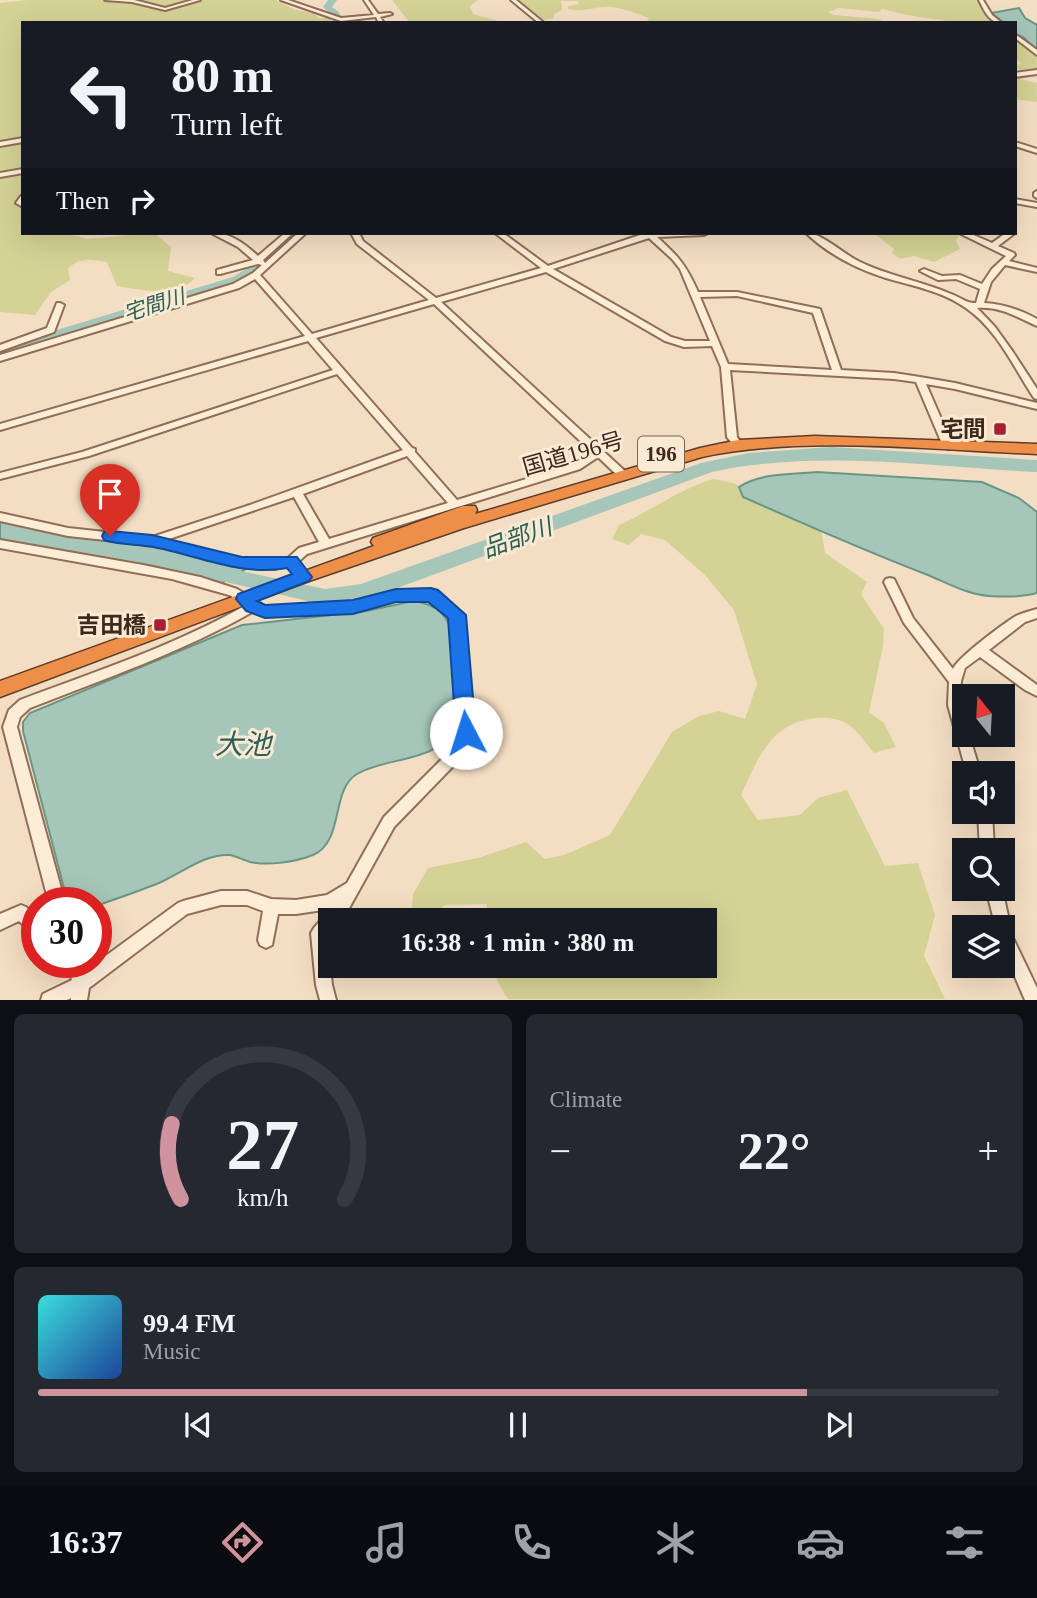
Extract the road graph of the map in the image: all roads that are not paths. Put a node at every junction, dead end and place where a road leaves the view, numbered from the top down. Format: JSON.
{"nodes":[{"id":1,"x":107,"y":0,"type":"edge"},
{"id":2,"x":198,"y":0,"type":"edge"},
{"id":3,"x":283,"y":0,"type":"edge"},
{"id":4,"x":366,"y":0,"type":"edge"},
{"id":5,"x":513,"y":0,"type":"edge"},
{"id":6,"x":981,"y":0,"type":"edge"},
{"id":7,"x":390,"y":14,"type":"dead end"},
{"id":8,"x":377,"y":16,"type":"junction"},
{"id":9,"x":339,"y":21,"type":"edge"},
{"id":10,"x":348,"y":21,"type":"edge"},
{"id":11,"x":381,"y":21,"type":"edge"},
{"id":12,"x":539,"y":21,"type":"edge"},
{"id":13,"x":997,"y":21,"type":"edge"},
{"id":14,"x":1017,"y":38,"type":"edge"},
{"id":15,"x":1037,"y":53,"type":"edge"},
{"id":16,"x":1037,"y":72,"type":"edge"},
{"id":17,"x":1017,"y":75,"type":"edge"},
{"id":18,"x":21,"y":140,"type":"edge"},
{"id":19,"x":0,"y":144,"type":"edge"},
{"id":20,"x":1017,"y":145,"type":"edge"},
{"id":21,"x":1037,"y":151,"type":"edge"},
{"id":22,"x":21,"y":171,"type":"edge"},
{"id":23,"x":0,"y":175,"type":"edge"},
{"id":24,"x":1017,"y":201,"type":"edge"},
{"id":25,"x":1037,"y":205,"type":"edge"},
{"id":26,"x":219,"y":235,"type":"edge"},
{"id":27,"x":287,"y":235,"type":"edge"},
{"id":28,"x":299,"y":235,"type":"edge"},
{"id":29,"x":356,"y":235,"type":"edge"},
{"id":30,"x":502,"y":235,"type":"edge"},
{"id":31,"x":645,"y":235,"type":"edge"},
{"id":32,"x":649,"y":235,"type":"edge"},
{"id":33,"x":813,"y":235,"type":"edge"},
{"id":34,"x":968,"y":235,"type":"edge"},
{"id":35,"x":1008,"y":235,"type":"edge"},
{"id":36,"x":1011,"y":235,"type":"edge"},
{"id":37,"x":1019,"y":240,"type":"dead end"},
{"id":38,"x":994,"y":245,"type":"junction"},
{"id":39,"x":1003,"y":262,"type":"junction"},
{"id":40,"x":261,"y":263,"type":"junction"},
{"id":41,"x":547,"y":269,"type":"junction"},
{"id":42,"x":1037,"y":270,"type":"edge"},
{"id":43,"x":924,"y":271,"type":"dead end"},
{"id":44,"x":220,"y":272,"type":"dead end"},
{"id":45,"x":256,"y":275,"type":"junction"},
{"id":46,"x":984,"y":287,"type":"junction"},
{"id":47,"x":695,"y":295,"type":"junction"},
{"id":48,"x":436,"y":302,"type":"junction"},
{"id":49,"x":60,"y":304,"type":"dead end"},
{"id":50,"x":975,"y":306,"type":"junction"},
{"id":51,"x":1037,"y":323,"type":"edge"},
{"id":52,"x":51,"y":330,"type":"junction"},
{"id":53,"x":310,"y":337,"type":"junction"},
{"id":54,"x":58,"y":339,"type":"junction"},
{"id":55,"x":715,"y":343,"type":"junction"},
{"id":56,"x":0,"y":348,"type":"edge"},
{"id":57,"x":0,"y":358,"type":"edge"},
{"id":58,"x":724,"y":367,"type":"junction"},
{"id":59,"x":338,"y":371,"type":"junction"},
{"id":60,"x":837,"y":373,"type":"junction"},
{"id":61,"x":920,"y":380,"type":"junction"},
{"id":62,"x":1033,"y":383,"type":"edge"},
{"id":63,"x":1037,"y":396,"type":"edge"},
{"id":64,"x":1037,"y":406,"type":"edge"},
{"id":65,"x":0,"y":427,"type":"edge"},
{"id":66,"x":735,"y":440,"type":"junction"},
{"id":67,"x":1037,"y":440,"type":"edge"},
{"id":68,"x":946,"y":441,"type":"junction"},
{"id":69,"x":1037,"y":449,"type":"edge"},
{"id":70,"x":411,"y":451,"type":"junction"},
{"id":71,"x":598,"y":453,"type":"junction"},
{"id":72,"x":618,"y":471,"type":"junction"},
{"id":73,"x":0,"y":476,"type":"edge"},
{"id":74,"x":297,"y":493,"type":"junction"},
{"id":75,"x":454,"y":503,"type":"junction"},
{"id":76,"x":0,"y":517,"type":"edge"},
{"id":77,"x":152,"y":541,"type":"junction"},
{"id":78,"x":0,"y":544,"type":"edge"},
{"id":79,"x":326,"y":544,"type":"junction"},
{"id":80,"x":291,"y":561,"type":"junction"},
{"id":81,"x":299,"y":578,"type":"junction"},
{"id":82,"x":890,"y":582,"type":"dead end"},
{"id":83,"x":248,"y":603,"type":"junction"},
{"id":84,"x":1037,"y":612,"type":"edge"},
{"id":85,"x":978,"y":650,"type":"junction"},
{"id":86,"x":955,"y":681,"type":"junction"},
{"id":87,"x":0,"y":689,"type":"edge"},
{"id":88,"x":1037,"y":691,"type":"edge"},
{"id":89,"x":970,"y":761,"type":"edge"},
{"id":90,"x":359,"y":875,"type":"junction"},
{"id":91,"x":53,"y":887,"type":"edge"},
{"id":92,"x":997,"y":901,"type":"edge"},
{"id":93,"x":271,"y":906,"type":"junction"},
{"id":94,"x":21,"y":912,"type":"edge"},
{"id":95,"x":0,"y":922,"type":"edge"},
{"id":96,"x":266,"y":940,"type":"dead end"},
{"id":97,"x":80,"y":992,"type":"edge"},
{"id":98,"x":49,"y":999,"type":"edge"},
{"id":99,"x":328,"y":999,"type":"edge"},
{"id":100,"x":1034,"y":999,"type":"edge"}],
"edges":[{"from":1,"to":2,"type":"street"},
{"from":3,"to":9,"type":"street"},
{"from":4,"to":8,"type":"street"},
{"from":5,"to":12,"type":"street"},
{"from":6,"to":13,"type":"street"},
{"from":7,"to":8,"type":"street"},
{"from":8,"to":10,"type":"street"},
{"from":8,"to":11,"type":"street"},
{"from":14,"to":15,"type":"street"},
{"from":16,"to":17,"type":"street"},
{"from":18,"to":19,"type":"street"},
{"from":20,"to":21,"type":"street"},
{"from":22,"to":23,"type":"street"},
{"from":24,"to":25,"type":"street"},
{"from":26,"to":40,"type":"street"},
{"from":27,"to":40,"type":"street"},
{"from":28,"to":40,"type":"street"},
{"from":29,"to":48,"type":"street"},
{"from":30,"to":41,"type":"street"},
{"from":31,"to":41,"type":"street"},
{"from":32,"to":47,"type":"street"},
{"from":33,"to":50,"type":"street"},
{"from":34,"to":38,"type":"street"},
{"from":35,"to":38,"type":"street"},
{"from":36,"to":37,"type":"street"},
{"from":38,"to":39,"type":"street"},
{"from":39,"to":42,"type":"street"},
{"from":39,"to":46,"type":"street"},
{"from":40,"to":44,"type":"street"},
{"from":40,"to":45,"type":"street"},
{"from":41,"to":48,"type":"street"},
{"from":41,"to":55,"type":"street"},
{"from":43,"to":46,"type":"street"},
{"from":45,"to":53,"type":"street"},
{"from":45,"to":54,"type":"street"},
{"from":46,"to":50,"type":"street"},
{"from":47,"to":55,"type":"street"},
{"from":47,"to":60,"type":"street"},
{"from":48,"to":53,"type":"street"},
{"from":48,"to":71,"type":"street"},
{"from":49,"to":52,"type":"street"},
{"from":50,"to":51,"type":"street"},
{"from":50,"to":62,"type":"street"},
{"from":52,"to":54,"type":"street"},
{"from":52,"to":56,"type":"street"},
{"from":53,"to":59,"type":"street"},
{"from":53,"to":65,"type":"street"},
{"from":54,"to":57,"type":"street"},
{"from":55,"to":58,"type":"street"},
{"from":58,"to":60,"type":"street"},
{"from":58,"to":66,"type":"street"},
{"from":59,"to":70,"type":"street"},
{"from":59,"to":73,"type":"street"},
{"from":60,"to":61,"type":"street"},
{"from":61,"to":64,"type":"street"},
{"from":61,"to":68,"type":"street"},
{"from":62,"to":63,"type":"street"},
{"from":66,"to":68,"type":"highway","name":"国道196号","number":"196"},
{"from":66,"to":72,"type":"highway","name":"国道196号","number":"196"},
{"from":67,"to":68,"type":"highway","name":"国道196号","number":"196"},
{"from":68,"to":69,"type":"highway","name":"国道196号","number":"196"},
{"from":70,"to":74,"type":"street"},
{"from":70,"to":75,"type":"street"},
{"from":71,"to":72,"type":"street"},
{"from":71,"to":75,"type":"street"},
{"from":72,"to":81,"type":"highway","name":"国道196号","number":"196"},
{"from":74,"to":77,"type":"street"},
{"from":74,"to":79,"type":"street"},
{"from":75,"to":79,"type":"street"},
{"from":76,"to":77,"type":"street"},
{"from":77,"to":80,"type":"street"},
{"from":78,"to":83,"type":"street"},
{"from":79,"to":80,"type":"street"},
{"from":80,"to":81,"type":"street"},
{"from":81,"to":83,"type":"highway","name":"国道196号","number":"196"},
{"from":82,"to":86,"type":"street"},
{"from":83,"to":87,"type":"highway","name":"国道196号","number":"196"},
{"from":83,"to":90,"type":"street"},
{"from":83,"to":91,"type":"street"},
{"from":84,"to":85,"type":"street"},
{"from":85,"to":86,"type":"street"},
{"from":85,"to":88,"type":"street"},
{"from":86,"to":89,"type":"street"},
{"from":90,"to":93,"type":"street"},
{"from":90,"to":99,"type":"street"},
{"from":92,"to":100,"type":"street"},
{"from":93,"to":96,"type":"street"},
{"from":93,"to":97,"type":"street"},
{"from":94,"to":95,"type":"street"},
{"from":97,"to":98,"type":"street"}]}
